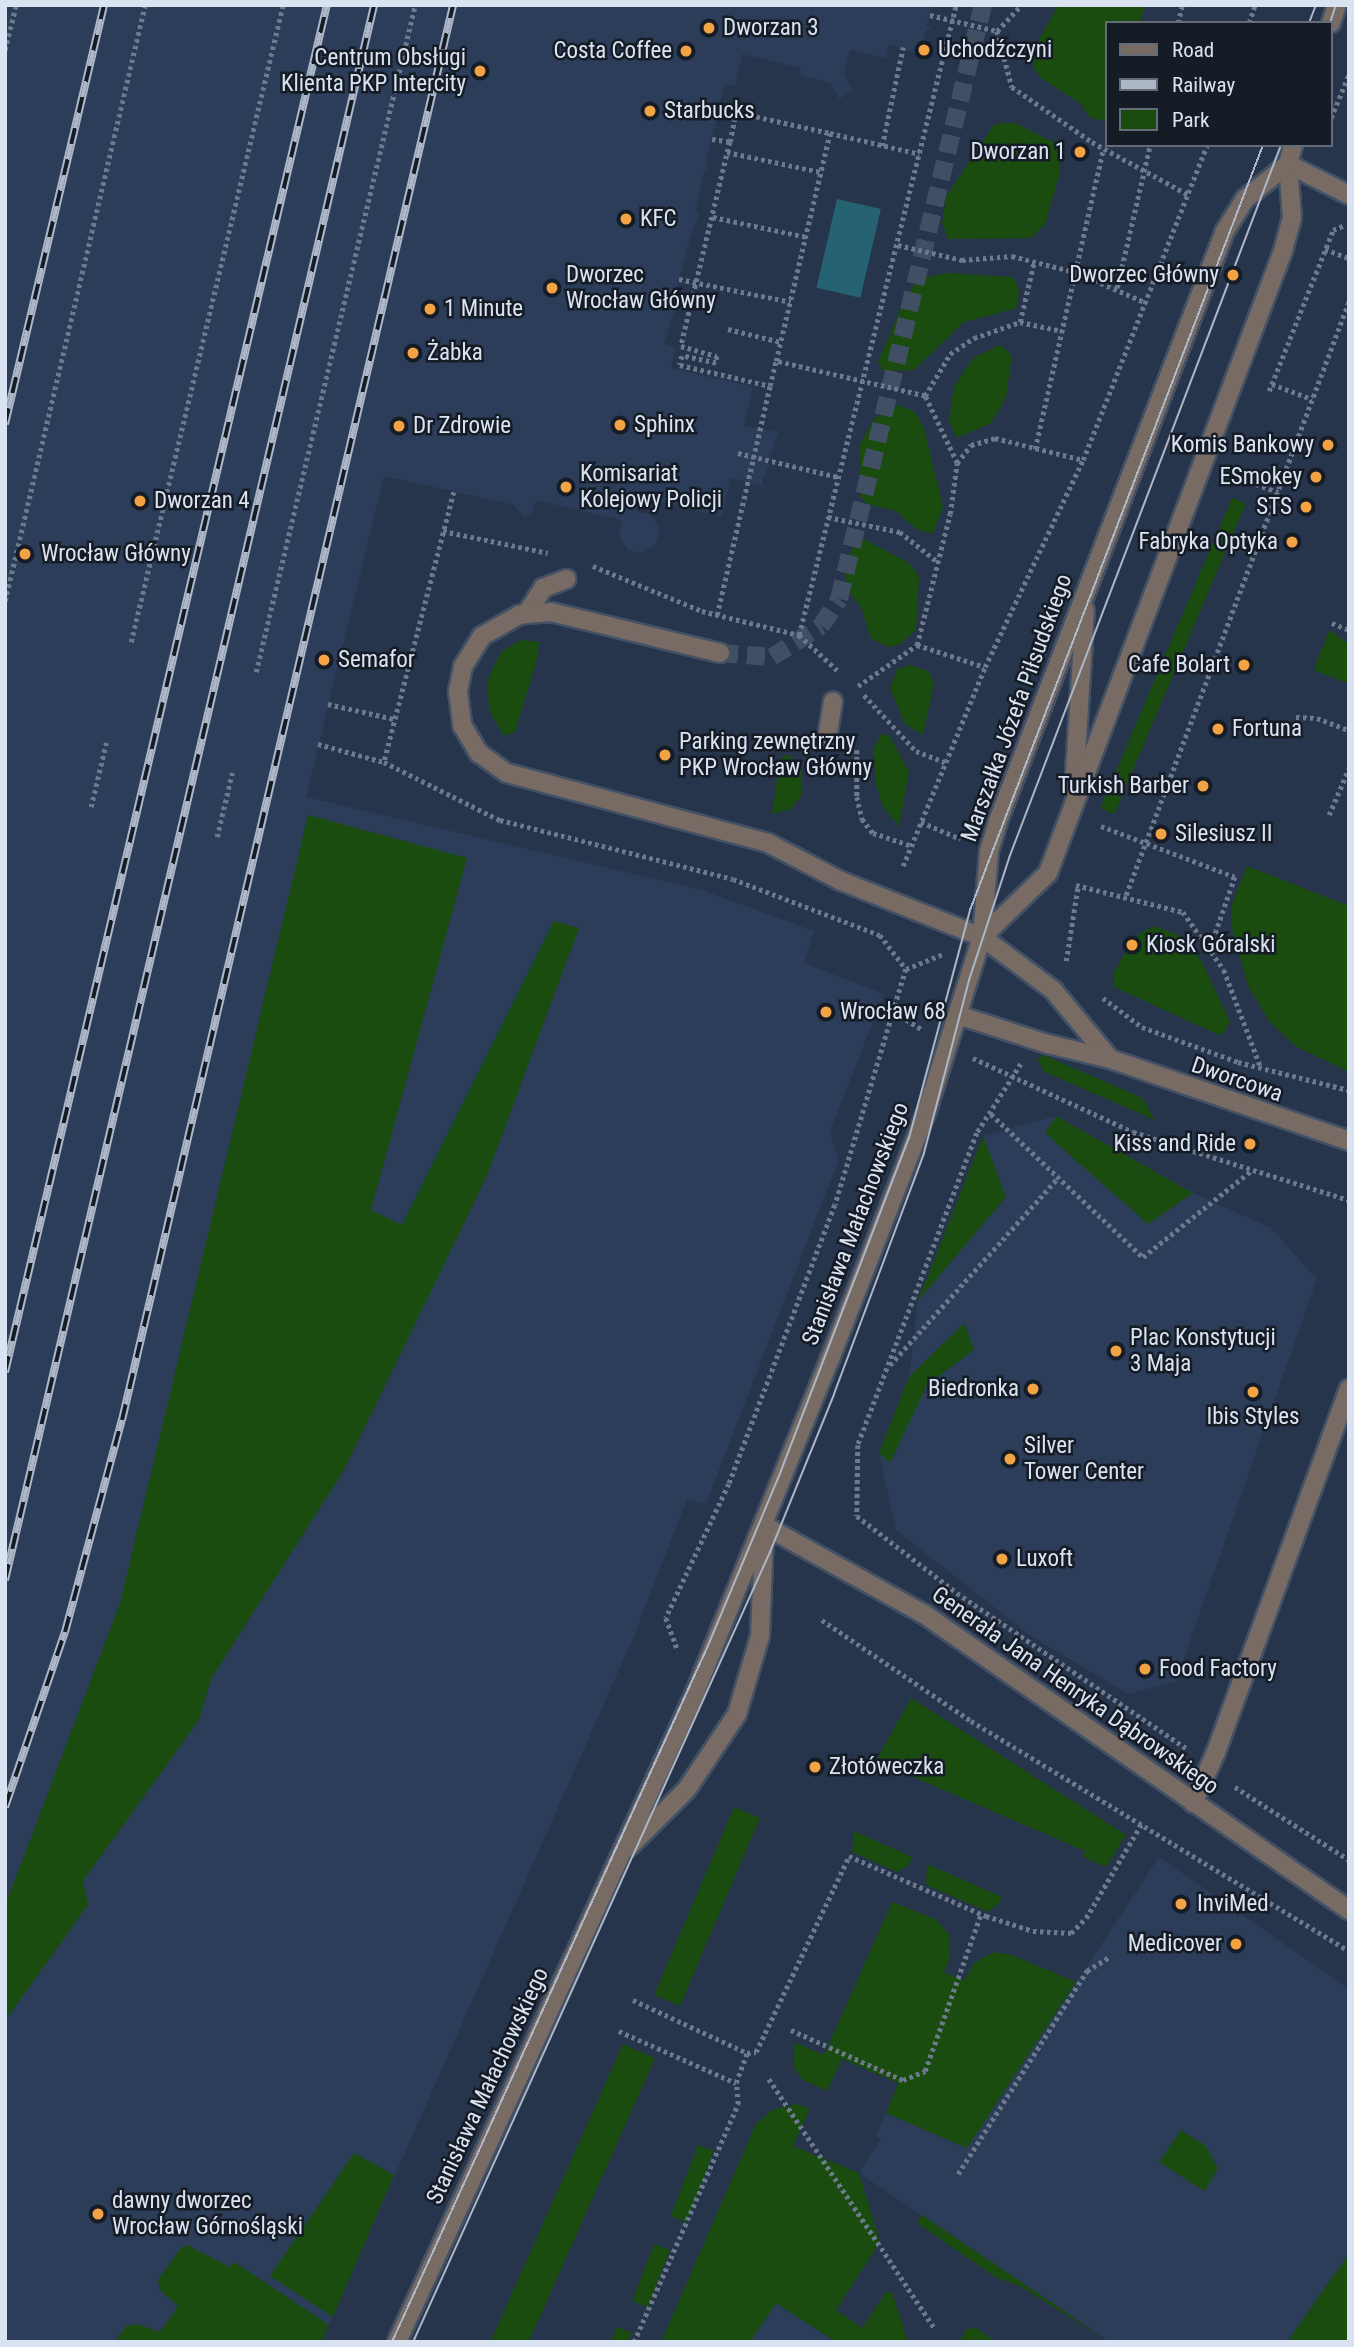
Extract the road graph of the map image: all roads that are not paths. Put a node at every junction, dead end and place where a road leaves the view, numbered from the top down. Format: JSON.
{"nodes":[{"id":1,"x":1292,"y":147,"type":"edge"},
{"id":2,"x":1288,"y":164,"type":"junction"},
{"id":3,"x":1349,"y":195,"type":"edge"},
{"id":4,"x":566,"y":579,"type":"dead end"},
{"id":5,"x":1087,"y":591,"type":"junction"},
{"id":6,"x":527,"y":613,"type":"junction"},
{"id":7,"x":720,"y":653,"type":"tunnel mouth"},
{"id":8,"x":834,"y":701,"type":"dead end"},
{"id":9,"x":827,"y":739,"type":"dead end"},
{"id":10,"x":1073,"y":806,"type":"junction"},
{"id":11,"x":982,"y":937,"type":"junction"},
{"id":12,"x":958,"y":1015,"type":"junction"},
{"id":13,"x":1110,"y":1059,"type":"junction"},
{"id":14,"x":1349,"y":1141,"type":"edge"},
{"id":15,"x":1349,"y":1389,"type":"edge"},
{"id":16,"x":765,"y":1526,"type":"junction"},
{"id":17,"x":1193,"y":1803,"type":"junction"},
{"id":18,"x":625,"y":1851,"type":"junction"},
{"id":19,"x":1349,"y":1910,"type":"edge"},
{"id":20,"x":397,"y":2342,"type":"edge"}],
"edges":[{"from":1,"to":2,"type":"street"},
{"from":2,"to":3,"type":"street"},
{"from":2,"to":5,"type":"street","name":"Marszałka Józefa Piłsudskiego"},
{"from":2,"to":10,"type":"street"},
{"from":4,"to":6,"type":"street"},
{"from":5,"to":10,"type":"street"},
{"from":5,"to":11,"type":"street","name":"Marszałka Józefa Piłsudskiego"},
{"from":6,"to":7,"type":"street"},
{"from":6,"to":11,"type":"street"},
{"from":8,"to":9,"type":"street"},
{"from":10,"to":11,"type":"street"},
{"from":11,"to":12,"type":"street","name":"Stanisława Małachowskiego"},
{"from":11,"to":13,"type":"street"},
{"from":12,"to":13,"type":"street","name":"Dworcowa"},
{"from":12,"to":16,"type":"street","name":"Stanisława Małachowskiego"},
{"from":13,"to":14,"type":"street","name":"Dworcowa"},
{"from":15,"to":17,"type":"street"},
{"from":16,"to":17,"type":"street","name":"Generała Jana Henryka Dąbrowskiego"},
{"from":16,"to":18,"type":"street","name":"Stanisława Małachowskiego"},
{"from":16,"to":18,"type":"street","name":"Stanisława Małachowskiego"},
{"from":17,"to":19,"type":"street","name":"Generała Jana Henryka Dąbrowskiego"},
{"from":18,"to":20,"type":"street","name":"Stanisława Małachowskiego"}]}
